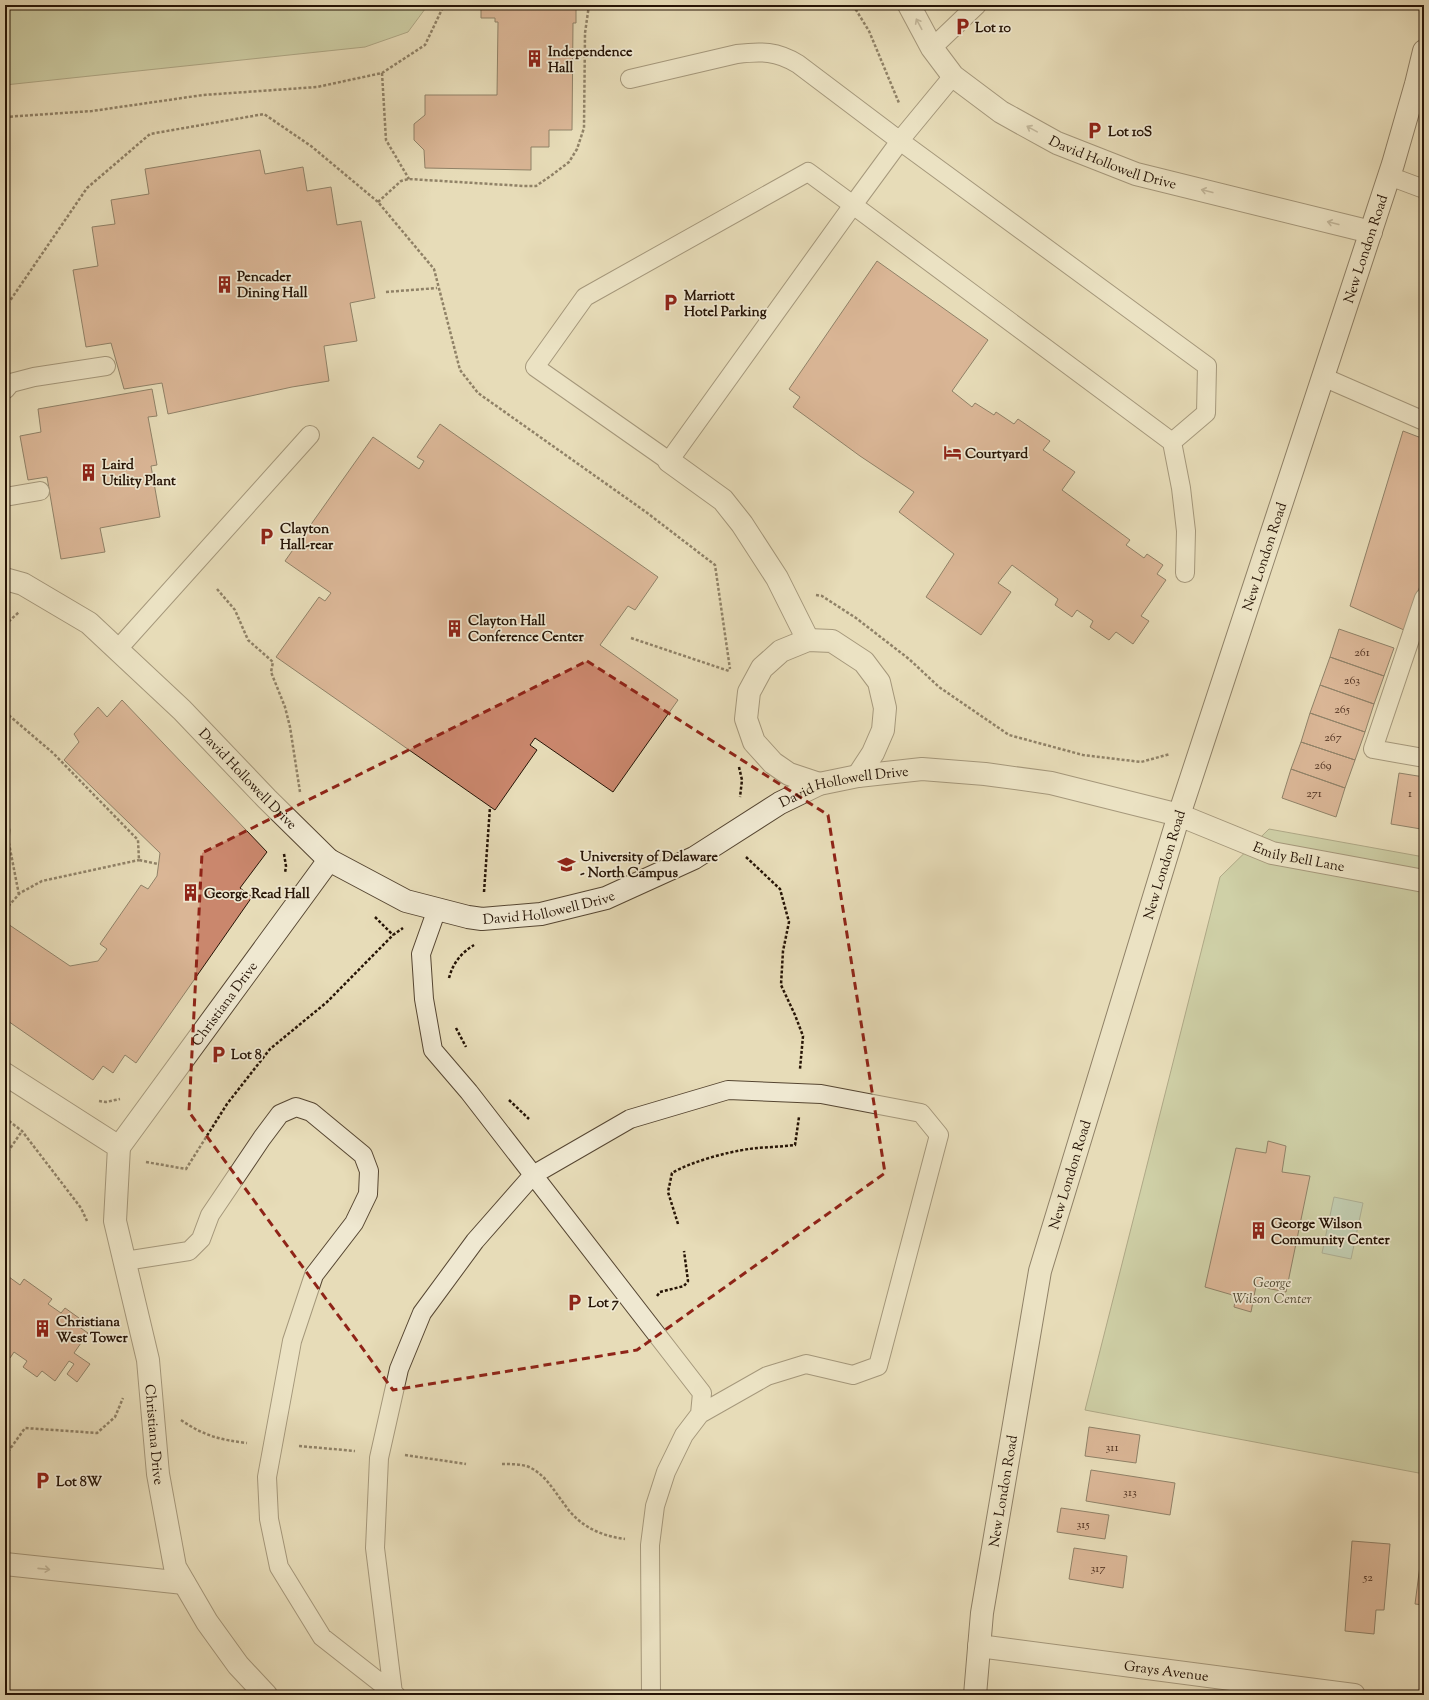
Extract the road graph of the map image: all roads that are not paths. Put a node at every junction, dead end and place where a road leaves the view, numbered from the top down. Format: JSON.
{"nodes":[{"id":1,"x":909,"y":5,"type":"edge"},
{"id":2,"x":977,"y":5,"type":"edge"},
{"id":3,"x":932,"y":48,"type":"junction"},
{"id":4,"x":1424,"y":51,"type":"edge"},
{"id":5,"x":953,"y":76,"type":"junction"},
{"id":6,"x":630,"y":79,"type":"dead end"},
{"id":7,"x":900,"y":142,"type":"junction"},
{"id":8,"x":1389,"y":176,"type":"junction"},
{"id":9,"x":1424,"y":189,"type":"edge"},
{"id":10,"x":852,"y":205,"type":"junction"},
{"id":11,"x":1371,"y":232,"type":"junction"},
{"id":12,"x":106,"y":366,"type":"dead end"},
{"id":13,"x":1323,"y":377,"type":"junction"},
{"id":14,"x":5,"y":390,"type":"edge"},
{"id":15,"x":1424,"y":421,"type":"edge"},
{"id":16,"x":310,"y":435,"type":"dead end"},
{"id":17,"x":1172,"y":442,"type":"junction"},
{"id":18,"x":669,"y":461,"type":"junction"},
{"id":19,"x":40,"y":491,"type":"dead end"},
{"id":20,"x":5,"y":497,"type":"edge"},
{"id":21,"x":1185,"y":573,"type":"dead end"},
{"id":22,"x":5,"y":579,"type":"edge"},
{"id":23,"x":1424,"y":598,"type":"edge"},
{"id":24,"x":808,"y":640,"type":"junction"},
{"id":25,"x":117,"y":650,"type":"junction"},
{"id":26,"x":1424,"y":758,"type":"edge"},
{"id":27,"x":858,"y":776,"type":"junction"},
{"id":28,"x":819,"y":784,"type":"junction"},
{"id":29,"x":1179,"y":815,"type":"junction"},
{"id":30,"x":329,"y":860,"type":"junction"},
{"id":31,"x":1424,"y":881,"type":"edge"},
{"id":32,"x":433,"y":918,"type":"junction"},
{"id":33,"x":5,"y":1074,"type":"edge"},
{"id":34,"x":119,"y":1153,"type":"junction"},
{"id":35,"x":533,"y":1175,"type":"junction"},
{"id":36,"x":125,"y":1261,"type":"junction"},
{"id":37,"x":700,"y":1414,"type":"junction"},
{"id":38,"x":5,"y":1564,"type":"edge"},
{"id":39,"x":184,"y":1583,"type":"junction"},
{"id":40,"x":979,"y":1646,"type":"junction"},
{"id":41,"x":394,"y":1694,"type":"edge"},
{"id":42,"x":266,"y":1695,"type":"edge"},
{"id":43,"x":651,"y":1695,"type":"edge"},
{"id":44,"x":975,"y":1695,"type":"edge"},
{"id":45,"x":1354,"y":1695,"type":"edge"}],
"edges":[{"from":3,"to":1,"type":"street","name":"David Hollowell Drive","one_way":true},
{"from":2,"to":3,"type":"lane"},
{"from":3,"to":5,"type":"street","name":"David Hollowell Drive"},
{"from":4,"to":8,"type":"street","name":"New London Road"},
{"from":5,"to":7,"type":"lane"},
{"from":11,"to":5,"type":"street","name":"David Hollowell Drive","one_way":true},
{"from":6,"to":7,"type":"lane"},
{"from":7,"to":10,"type":"lane"},
{"from":7,"to":17,"type":"lane"},
{"from":8,"to":9,"type":"lane"},
{"from":8,"to":11,"type":"street","name":"New London Road"},
{"from":10,"to":17,"type":"lane"},
{"from":10,"to":18,"type":"lane"},
{"from":10,"to":18,"type":"lane"},
{"from":11,"to":13,"type":"street","name":"New London Road"},
{"from":12,"to":14,"type":"lane"},
{"from":13,"to":15,"type":"lane"},
{"from":13,"to":29,"type":"street","name":"New London Road"},
{"from":16,"to":25,"type":"lane"},
{"from":17,"to":21,"type":"lane"},
{"from":18,"to":24,"type":"street"},
{"from":19,"to":20,"type":"lane"},
{"from":22,"to":25,"type":"street","name":"David Hollowell Drive"},
{"from":23,"to":26,"type":"lane"},
{"from":24,"to":27,"type":"street"},
{"from":24,"to":28,"type":"street"},
{"from":25,"to":30,"type":"street","name":"David Hollowell Drive"},
{"from":27,"to":28,"type":"street","name":"David Hollowell Drive"},
{"from":27,"to":29,"type":"street","name":"David Hollowell Drive"},
{"from":28,"to":32,"type":"street","name":"David Hollowell Drive"},
{"from":29,"to":31,"type":"street","name":"Emily Bell Lane"},
{"from":29,"to":40,"type":"street","name":"New London Road"},
{"from":30,"to":32,"type":"street","name":"David Hollowell Drive"},
{"from":30,"to":34,"type":"street","name":"Christiana Drive"},
{"from":32,"to":35,"type":"lane"},
{"from":33,"to":34,"type":"street"},
{"from":34,"to":36,"type":"street","name":"Christiana Drive"},
{"from":35,"to":37,"type":"lane"},
{"from":35,"to":37,"type":"lane"},
{"from":35,"to":41,"type":"lane"},
{"from":36,"to":39,"type":"street","name":"Christiana Drive"},
{"from":36,"to":41,"type":"lane"},
{"from":37,"to":43,"type":"lane"},
{"from":38,"to":39,"type":"street","one_way":true},
{"from":39,"to":42,"type":"street","name":"Christiana Drive"},
{"from":40,"to":44,"type":"street","name":"New London Road"},
{"from":40,"to":45,"type":"street","name":"Grays Avenue"}]}
